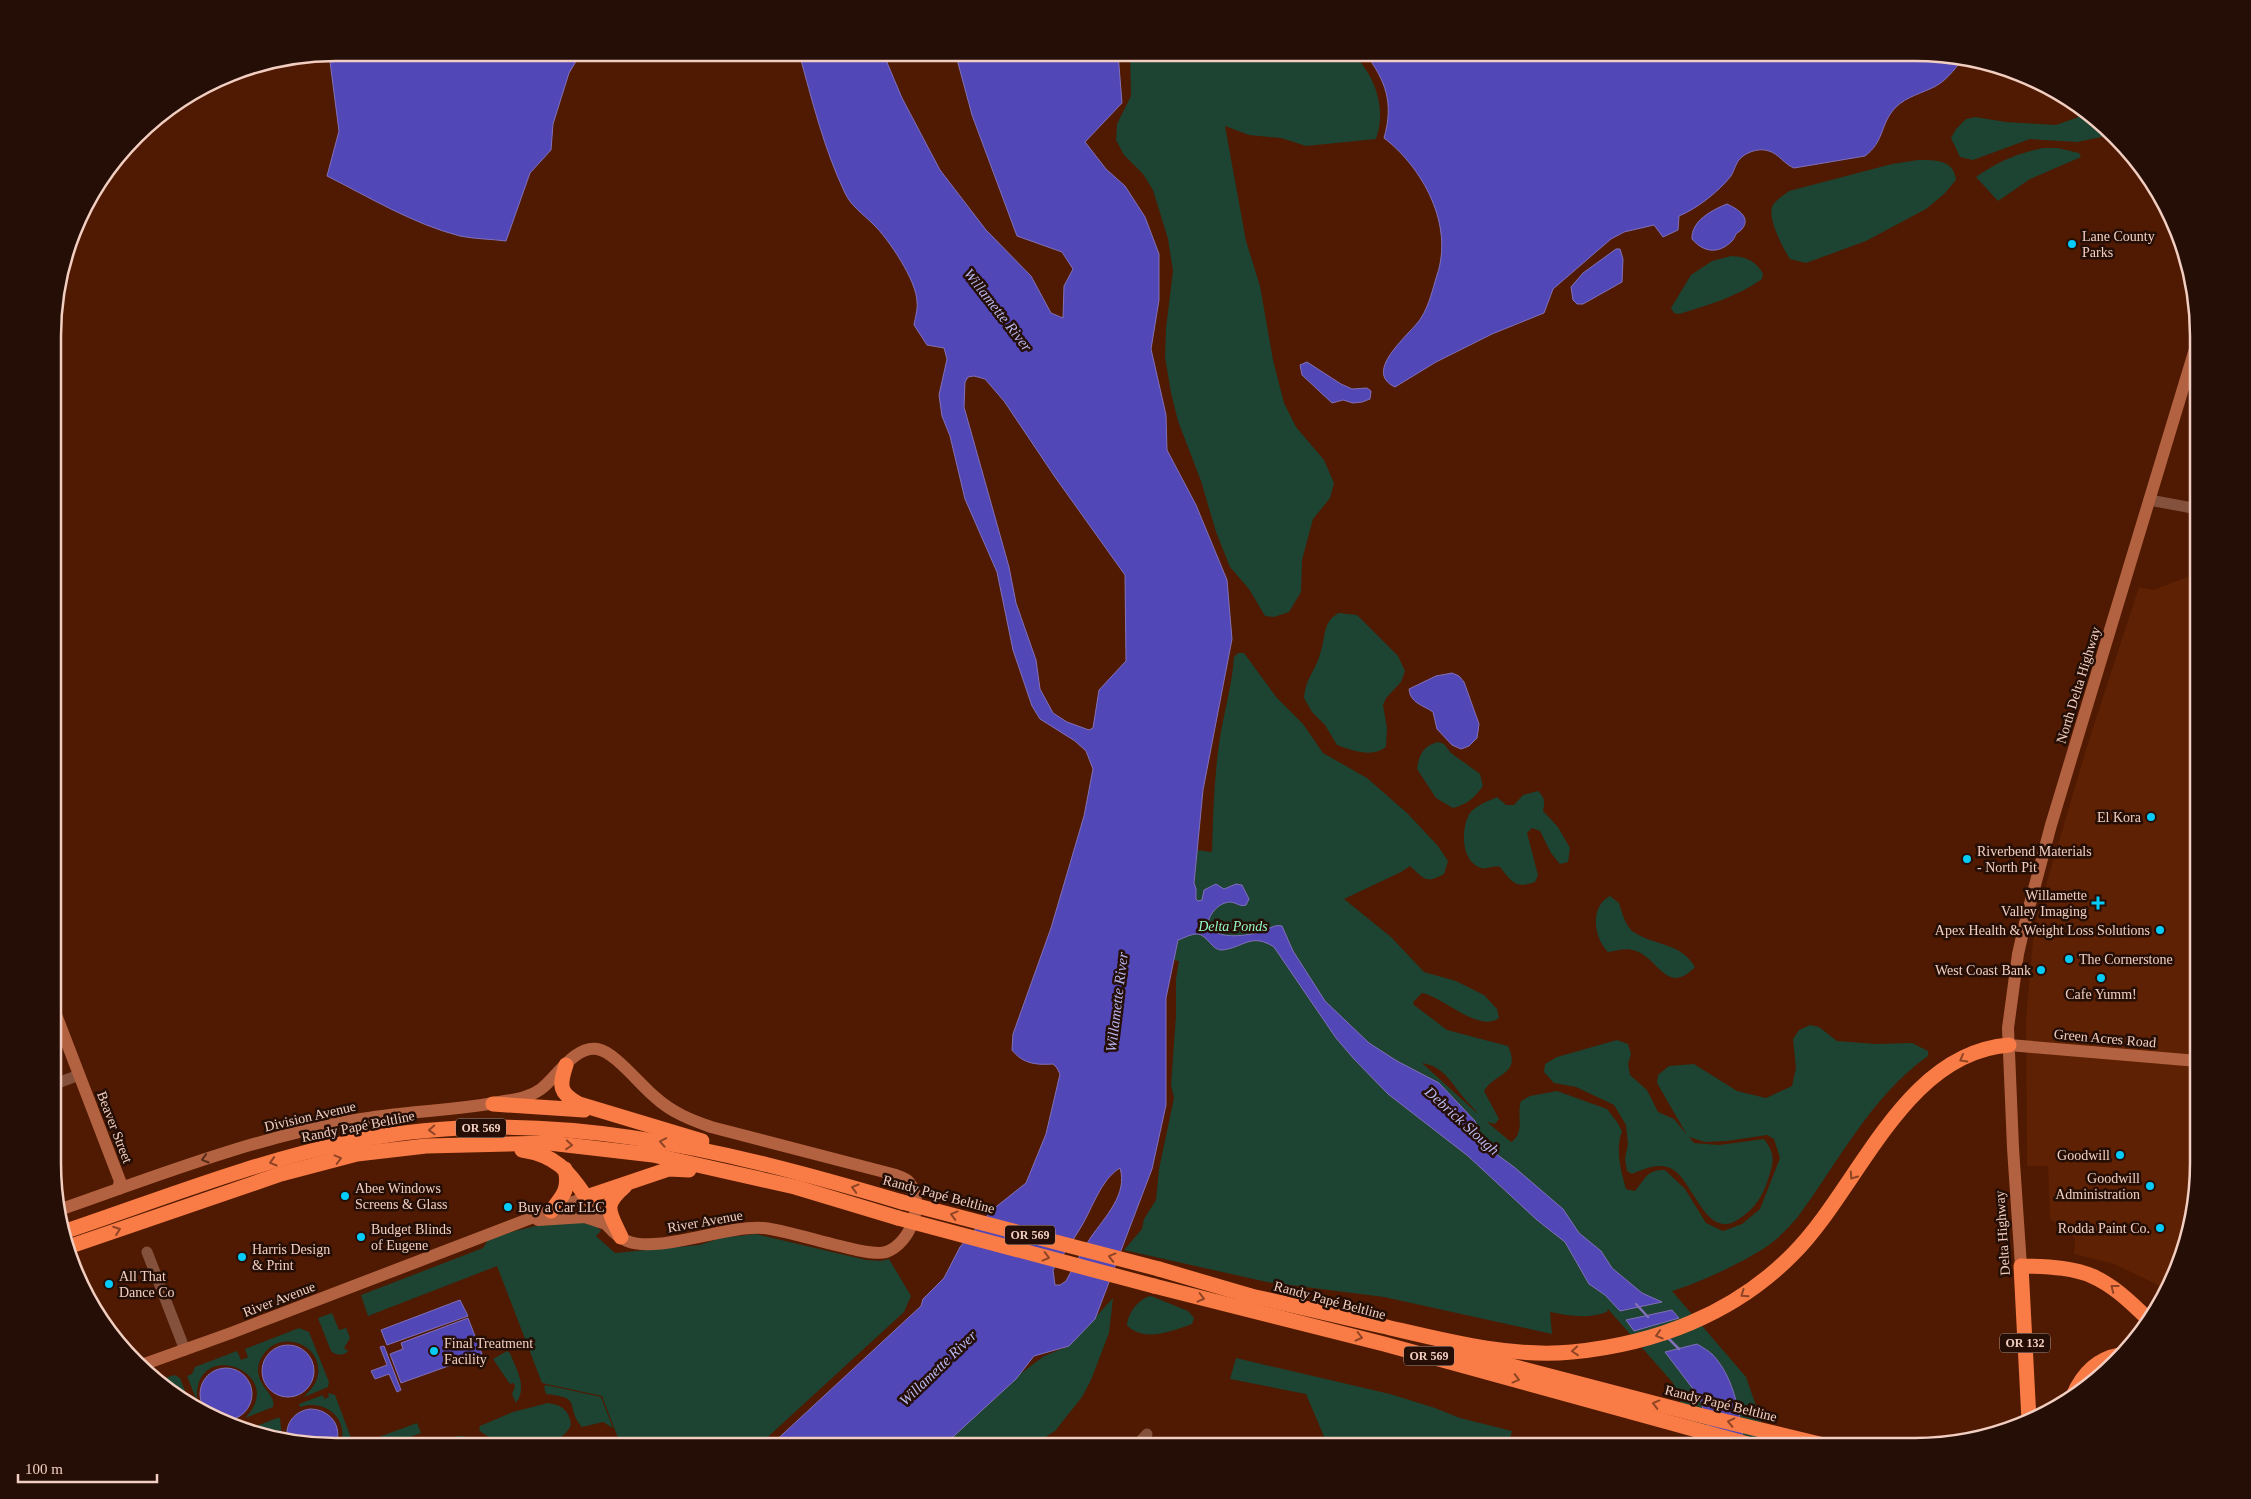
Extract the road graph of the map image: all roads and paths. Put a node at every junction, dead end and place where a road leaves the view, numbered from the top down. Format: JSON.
{"nodes":[{"id":1,"x":2190,"y":365,"type":"edge"},
{"id":2,"x":2149,"y":500,"type":"junction"},
{"id":3,"x":2190,"y":508,"type":"edge"},
{"id":4,"x":61,"y":1028,"type":"edge"},
{"id":5,"x":2008,"y":1045,"type":"junction"},
{"id":6,"x":2190,"y":1060,"type":"edge"},
{"id":7,"x":566,"y":1065,"type":"junction"},
{"id":8,"x":79,"y":1075,"type":"junction"},
{"id":9,"x":61,"y":1082,"type":"edge"},
{"id":10,"x":493,"y":1104,"type":"junction"},
{"id":11,"x":601,"y":1111,"type":"junction"},
{"id":12,"x":481,"y":1144,"type":"junction"},
{"id":13,"x":751,"y":1159,"type":"junction"},
{"id":14,"x":565,"y":1170,"type":"junction"},
{"id":15,"x":630,"y":1181,"type":"junction"},
{"id":16,"x":118,"y":1190,"type":"junction"},
{"id":17,"x":586,"y":1197,"type":"junction"},
{"id":18,"x":848,"y":1203,"type":"junction"},
{"id":19,"x":66,"y":1208,"type":"edge"},
{"id":20,"x":551,"y":1211,"type":"junction"},
{"id":21,"x":521,"y":1222,"type":"junction"},
{"id":22,"x":607,"y":1224,"type":"junction"},
{"id":23,"x":70,"y":1230,"type":"edge"},
{"id":24,"x":621,"y":1237,"type":"junction"},
{"id":25,"x":74,"y":1245,"type":"edge"},
{"id":26,"x":147,"y":1252,"type":"dead end"},
{"id":27,"x":2021,"y":1266,"type":"junction"},
{"id":28,"x":1242,"y":1294,"type":"junction"},
{"id":29,"x":2143,"y":1315,"type":"edge"},
{"id":30,"x":185,"y":1350,"type":"junction"},
{"id":31,"x":2108,"y":1358,"type":"edge"},
{"id":32,"x":148,"y":1363,"type":"edge"},
{"id":33,"x":2080,"y":1382,"type":"edge"},
{"id":34,"x":2029,"y":1413,"type":"edge"},
{"id":35,"x":1147,"y":1434,"type":"dead end"},
{"id":36,"x":1702,"y":1437,"type":"joint"},
{"id":37,"x":1143,"y":1438,"type":"edge"},
{"id":38,"x":1708,"y":1438,"type":"edge"},
{"id":39,"x":1795,"y":1438,"type":"edge"}],
"edges":[{"from":1,"to":2,"type":"street","name":"North Delta Highway"},
{"from":2,"to":3,"type":"street"},
{"from":2,"to":5,"type":"street","name":"North Delta Highway"},
{"from":4,"to":8,"type":"street","name":"Beaver Street"},
{"from":5,"to":6,"type":"street","name":"Green Acres Road"},
{"from":5,"to":27,"type":"street","name":"Delta Highway","number":"OR 132"},
{"from":5,"to":28,"type":"highway","one_way":true},
{"from":7,"to":10,"type":"street","name":"Division Avenue"},
{"from":7,"to":11,"type":"highway"},
{"from":7,"to":24,"type":"street","name":"River Avenue"},
{"from":8,"to":9,"type":"street"},
{"from":8,"to":16,"type":"street","name":"Beaver Street"},
{"from":10,"to":11,"type":"highway"},
{"from":10,"to":16,"type":"street","name":"Division Avenue","one_way":true},
{"from":11,"to":13,"type":"highway"},
{"from":12,"to":14,"type":"highway"},
{"from":12,"to":18,"type":"highway","name":"Randy Papé Beltline","number":"OR 569","one_way":true},
{"from":25,"to":12,"type":"highway","name":"Randy Papé Beltline","number":"OR 569","one_way":true},
{"from":13,"to":23,"type":"highway","name":"Randy Papé Beltline","number":"OR 569","one_way":true},
{"from":28,"to":13,"type":"highway","name":"Randy Papé Beltline","number":"OR 569","one_way":true,"bridge":true},
{"from":14,"to":17,"type":"highway"},
{"from":14,"to":20,"type":"highway"},
{"from":15,"to":17,"type":"highway"},
{"from":15,"to":18,"type":"highway"},
{"from":15,"to":24,"type":"highway"},
{"from":16,"to":19,"type":"street","name":"Division Avenue"},
{"from":17,"to":20,"type":"street","name":"River Avenue"},
{"from":17,"to":22,"type":"street","name":"River Avenue"},
{"from":18,"to":36,"type":"highway","name":"Randy Papé Beltline","number":"OR 569","one_way":true,"bridge":true},
{"from":20,"to":21,"type":"street","name":"River Avenue"},
{"from":21,"to":22,"type":"street"},
{"from":21,"to":30,"type":"street","name":"River Avenue"},
{"from":22,"to":24,"type":"street","name":"River Avenue"},
{"from":26,"to":30,"type":"street"},
{"from":29,"to":27,"type":"highway","one_way":true},
{"from":27,"to":34,"type":"highway","name":"Delta Highway","number":"OR 132"},
{"from":39,"to":28,"type":"highway","name":"Randy Papé Beltline","number":"OR 569","one_way":true},
{"from":30,"to":32,"type":"street","name":"River Avenue"},
{"from":31,"to":33,"type":"highway"},
{"from":35,"to":37,"type":"street"},
{"from":36,"to":38,"type":"highway"}]}
